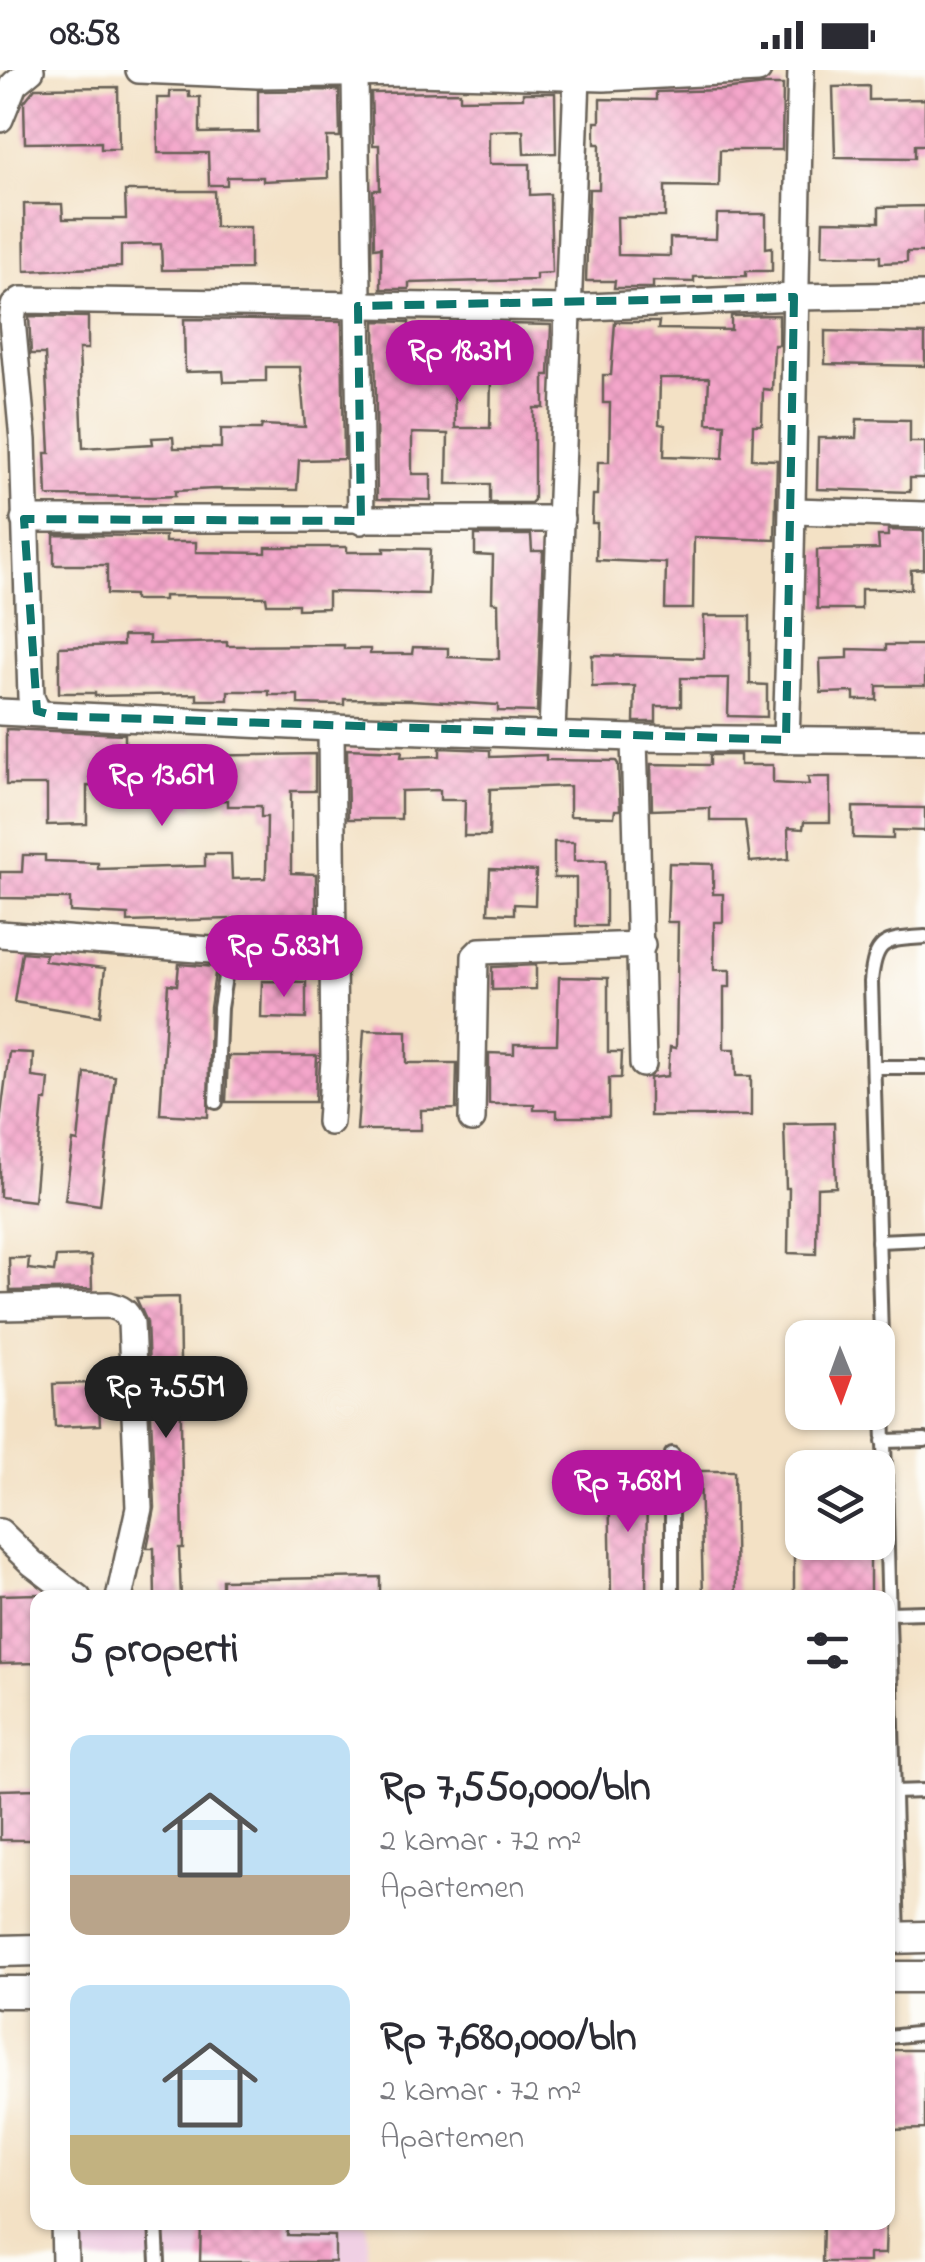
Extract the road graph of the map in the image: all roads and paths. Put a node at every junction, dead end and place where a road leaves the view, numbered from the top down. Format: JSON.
{"nodes":[{"id":1,"x":30,"y":70,"type":"edge"},
{"id":2,"x":139,"y":70,"type":"edge"},
{"id":3,"x":758,"y":70,"type":"edge"},
{"id":4,"x":801,"y":70,"type":"edge"},
{"id":5,"x":415,"y":72,"type":"edge"},
{"id":6,"x":258,"y":73,"type":"edge"},
{"id":7,"x":604,"y":74,"type":"edge"},
{"id":8,"x":355,"y":76,"type":"junction"},
{"id":9,"x":577,"y":77,"type":"junction"},
{"id":10,"x":0,"y":119,"type":"edge"},
{"id":11,"x":925,"y":295,"type":"edge"},
{"id":12,"x":794,"y":296,"type":"junction"},
{"id":13,"x":358,"y":306,"type":"junction"},
{"id":14,"x":569,"y":308,"type":"junction"},
{"id":15,"x":794,"y":511,"type":"junction"},
{"id":16,"x":925,"y":515,"type":"edge"},
{"id":17,"x":24,"y":519,"type":"junction"},
{"id":18,"x":561,"y":519,"type":"junction"},
{"id":19,"x":361,"y":521,"type":"junction"},
{"id":20,"x":0,"y":712,"type":"edge"},
{"id":21,"x":37,"y":712,"type":"junction"},
{"id":22,"x":331,"y":728,"type":"junction"},
{"id":23,"x":552,"y":733,"type":"junction"},
{"id":24,"x":634,"y":738,"type":"junction"},
{"id":25,"x":786,"y":740,"type":"junction"},
{"id":26,"x":925,"y":741,"type":"edge"},
{"id":27,"x":925,"y":937,"type":"edge"},
{"id":28,"x":1,"y":939,"type":"edge"},
{"id":29,"x":642,"y":945,"type":"junction"},
{"id":30,"x":229,"y":952,"type":"junction"},
{"id":31,"x":333,"y":954,"type":"junction"},
{"id":32,"x":643,"y":1064,"type":"dead end"},
{"id":33,"x":874,"y":1067,"type":"junction"},
{"id":34,"x":925,"y":1067,"type":"edge"},
{"id":35,"x":216,"y":1102,"type":"dead end"},
{"id":36,"x":472,"y":1120,"type":"dead end"},
{"id":37,"x":330,"y":1122,"type":"dead end"},
{"id":38,"x":925,"y":1239,"type":"edge"},
{"id":39,"x":878,"y":1241,"type":"junction"},
{"id":40,"x":0,"y":1306,"type":"edge"},
{"id":41,"x":925,"y":1440,"type":"edge"},
{"id":42,"x":883,"y":1441,"type":"junction"},
{"id":43,"x":672,"y":1454,"type":"dead end"},
{"id":44,"x":0,"y":1532,"type":"edge"},
{"id":45,"x":67,"y":1590,"type":"edge"},
{"id":46,"x":121,"y":1590,"type":"edge"},
{"id":47,"x":672,"y":1590,"type":"edge"},
{"id":48,"x":887,"y":1590,"type":"edge"},
{"id":49,"x":925,"y":1612,"type":"edge"},
{"id":50,"x":895,"y":1613,"type":"edge"},
{"id":51,"x":925,"y":1791,"type":"edge"},
{"id":52,"x":895,"y":1792,"type":"edge"},
{"id":53,"x":895,"y":1821,"type":"edge"},
{"id":54,"x":903,"y":1937,"type":"edge"},
{"id":55,"x":30,"y":1950,"type":"edge"},
{"id":56,"x":0,"y":1951,"type":"edge"},
{"id":57,"x":925,"y":1977,"type":"edge"},
{"id":58,"x":895,"y":1978,"type":"edge"},
{"id":59,"x":0,"y":1992,"type":"edge"},
{"id":60,"x":30,"y":1992,"type":"edge"},
{"id":61,"x":925,"y":2033,"type":"edge"},
{"id":62,"x":895,"y":2036,"type":"edge"},
{"id":63,"x":64,"y":2230,"type":"edge"},
{"id":64,"x":156,"y":2230,"type":"edge"},
{"id":65,"x":65,"y":2262,"type":"edge"},
{"id":66,"x":158,"y":2262,"type":"edge"}],
"edges":[{"from":1,"to":10,"type":"street"},
{"from":2,"to":6,"type":"street"},
{"from":3,"to":7,"type":"street"},
{"from":4,"to":12,"type":"street"},
{"from":5,"to":8,"type":"street"},
{"from":5,"to":9,"type":"street"},
{"from":6,"to":8,"type":"street"},
{"from":7,"to":9,"type":"street"},
{"from":8,"to":13,"type":"street"},
{"from":9,"to":14,"type":"street"},
{"from":11,"to":12,"type":"street"},
{"from":12,"to":14,"type":"street"},
{"from":12,"to":15,"type":"street"},
{"from":13,"to":14,"type":"street"},
{"from":13,"to":17,"type":"street"},
{"from":13,"to":19,"type":"street"},
{"from":14,"to":18,"type":"street"},
{"from":15,"to":16,"type":"street"},
{"from":15,"to":25,"type":"street"},
{"from":17,"to":19,"type":"street"},
{"from":17,"to":21,"type":"street"},
{"from":18,"to":19,"type":"street"},
{"from":18,"to":23,"type":"street"},
{"from":20,"to":21,"type":"street"},
{"from":21,"to":22,"type":"street"},
{"from":22,"to":23,"type":"street"},
{"from":22,"to":31,"type":"street"},
{"from":23,"to":24,"type":"street"},
{"from":24,"to":25,"type":"street"},
{"from":24,"to":29,"type":"street"},
{"from":25,"to":26,"type":"street"},
{"from":27,"to":33,"type":"lane"},
{"from":28,"to":30,"type":"street"},
{"from":29,"to":32,"type":"street"},
{"from":29,"to":36,"type":"street"},
{"from":30,"to":31,"type":"street"},
{"from":30,"to":35,"type":"lane"},
{"from":31,"to":37,"type":"street"},
{"from":33,"to":34,"type":"lane"},
{"from":33,"to":39,"type":"lane"},
{"from":38,"to":39,"type":"lane"},
{"from":39,"to":42,"type":"lane"},
{"from":40,"to":46,"type":"street"},
{"from":41,"to":42,"type":"lane"},
{"from":42,"to":48,"type":"lane"},
{"from":43,"to":47,"type":"lane"},
{"from":44,"to":45,"type":"street"},
{"from":49,"to":50,"type":"lane"},
{"from":51,"to":52,"type":"lane"},
{"from":53,"to":54,"type":"lane"},
{"from":55,"to":56,"type":"street"},
{"from":57,"to":58,"type":"street"},
{"from":59,"to":60,"type":"street"},
{"from":61,"to":62,"type":"lane"},
{"from":63,"to":65,"type":"street"},
{"from":64,"to":66,"type":"lane"}]}
